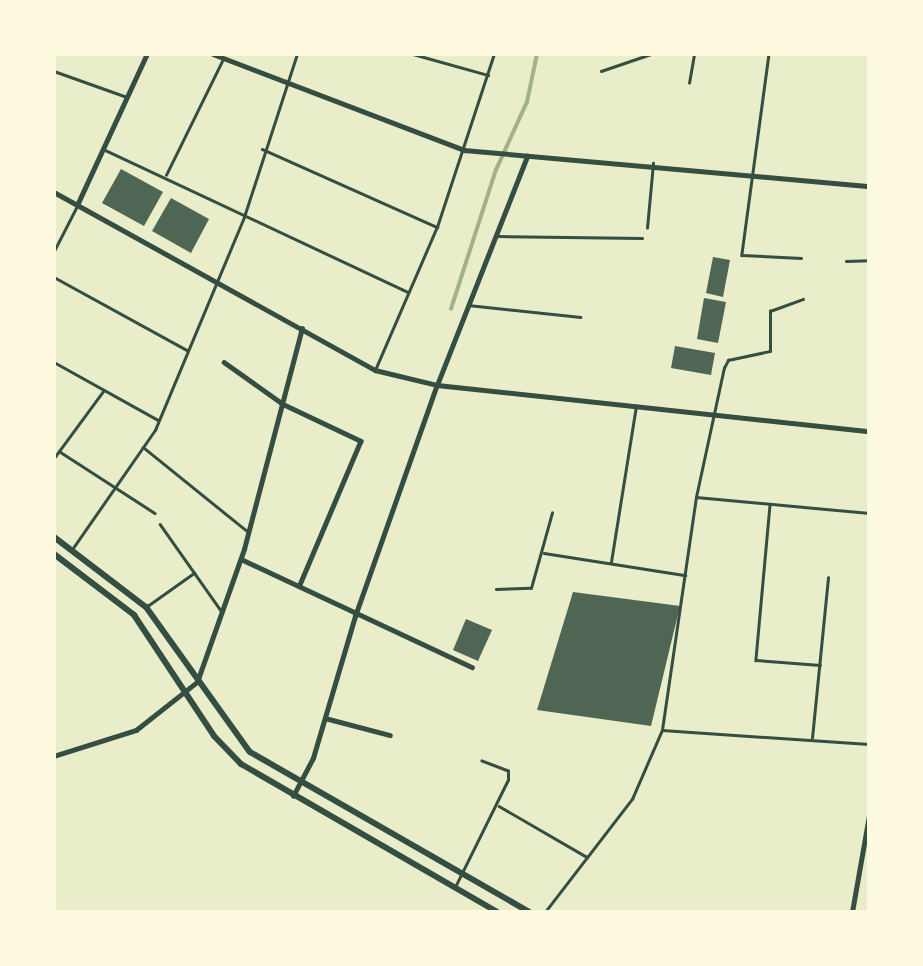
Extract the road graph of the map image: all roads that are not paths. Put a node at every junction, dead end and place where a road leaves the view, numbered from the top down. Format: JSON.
{"nodes":[{"id":1,"x":147,"y":54,"type":"edge"},
{"id":2,"x":213,"y":54,"type":"edge"},
{"id":3,"x":297,"y":54,"type":"edge"},
{"id":4,"x":413,"y":54,"type":"edge"},
{"id":5,"x":494,"y":54,"type":"edge"},
{"id":6,"x":651,"y":54,"type":"edge"},
{"id":7,"x":694,"y":54,"type":"edge"},
{"id":8,"x":769,"y":54,"type":"edge"},
{"id":9,"x":223,"y":58,"type":"junction"},
{"id":10,"x":54,"y":71,"type":"edge"},
{"id":11,"x":601,"y":71,"type":"dead end"},
{"id":12,"x":488,"y":75,"type":"junction"},
{"id":13,"x":288,"y":79,"type":"junction"},
{"id":14,"x":689,"y":83,"type":"dead end"},
{"id":15,"x":128,"y":97,"type":"junction"},
{"id":16,"x":262,"y":149,"type":"junction"},
{"id":17,"x":104,"y":150,"type":"junction"},
{"id":18,"x":464,"y":150,"type":"junction"},
{"id":19,"x":527,"y":156,"type":"junction"},
{"id":20,"x":653,"y":163,"type":"junction"},
{"id":21,"x":752,"y":173,"type":"junction"},
{"id":22,"x":166,"y":175,"type":"junction"},
{"id":23,"x":869,"y":186,"type":"edge"},
{"id":24,"x":54,"y":192,"type":"edge"},
{"id":25,"x":78,"y":203,"type":"junction"},
{"id":26,"x":244,"y":216,"type":"junction"},
{"id":27,"x":438,"y":227,"type":"junction"},
{"id":28,"x":647,"y":228,"type":"dead end"},
{"id":29,"x":498,"y":236,"type":"junction"},
{"id":30,"x":642,"y":238,"type":"dead end"},
{"id":31,"x":54,"y":251,"type":"edge"},
{"id":32,"x":801,"y":258,"type":"dead end"},
{"id":33,"x":869,"y":260,"type":"edge"},
{"id":34,"x":846,"y":261,"type":"dead end"},
{"id":35,"x":54,"y":277,"type":"edge"},
{"id":36,"x":219,"y":281,"type":"junction"},
{"id":37,"x":408,"y":292,"type":"junction"},
{"id":38,"x":803,"y":299,"type":"dead end"},
{"id":39,"x":468,"y":304,"type":"junction"},
{"id":40,"x":580,"y":317,"type":"dead end"},
{"id":41,"x":302,"y":328,"type":"junction"},
{"id":42,"x":187,"y":351,"type":"junction"},
{"id":43,"x":54,"y":362,"type":"edge"},
{"id":44,"x":223,"y":362,"type":"dead end"},
{"id":45,"x":375,"y":370,"type":"junction"},
{"id":46,"x":437,"y":385,"type":"junction"},
{"id":47,"x":104,"y":390,"type":"junction"},
{"id":48,"x":283,"y":404,"type":"junction"},
{"id":49,"x":636,"y":405,"type":"junction"},
{"id":50,"x":713,"y":413,"type":"junction"},
{"id":51,"x":159,"y":421,"type":"junction"},
{"id":52,"x":869,"y":431,"type":"edge"},
{"id":53,"x":143,"y":447,"type":"junction"},
{"id":54,"x":58,"y":451,"type":"junction"},
{"id":55,"x":54,"y":458,"type":"edge"},
{"id":56,"x":116,"y":486,"type":"junction"},
{"id":57,"x":696,"y":497,"type":"junction"},
{"id":58,"x":770,"y":505,"type":"junction"},
{"id":59,"x":155,"y":513,"type":"dead end"},
{"id":60,"x":552,"y":513,"type":"dead end"},
{"id":61,"x":869,"y":513,"type":"edge"},
{"id":62,"x":160,"y":524,"type":"dead end"},
{"id":63,"x":249,"y":532,"type":"junction"},
{"id":64,"x":54,"y":537,"type":"edge"},
{"id":65,"x":72,"y":549,"type":"junction"},
{"id":66,"x":544,"y":553,"type":"junction"},
{"id":67,"x":54,"y":554,"type":"edge"},
{"id":68,"x":241,"y":558,"type":"junction"},
{"id":69,"x":611,"y":562,"type":"junction"},
{"id":70,"x":194,"y":573,"type":"junction"},
{"id":71,"x":685,"y":575,"type":"junction"},
{"id":72,"x":828,"y":578,"type":"dead end"},
{"id":73,"x":300,"y":585,"type":"junction"},
{"id":74,"x":496,"y":589,"type":"dead end"},
{"id":75,"x":146,"y":607,"type":"junction"},
{"id":76,"x":222,"y":612,"type":"junction"},
{"id":77,"x":355,"y":616,"type":"junction"},
{"id":78,"x":820,"y":665,"type":"junction"},
{"id":79,"x":472,"y":667,"type":"dead end"},
{"id":80,"x":197,"y":682,"type":"junction"},
{"id":81,"x":186,"y":694,"type":"junction"},
{"id":82,"x":325,"y":718,"type":"junction"},
{"id":83,"x":662,"y":730,"type":"junction"},
{"id":84,"x":390,"y":734,"type":"dead end"},
{"id":85,"x":812,"y":740,"type":"junction"},
{"id":86,"x":869,"y":744,"type":"edge"},
{"id":87,"x":54,"y":755,"type":"edge"},
{"id":88,"x":482,"y":761,"type":"dead end"},
{"id":89,"x":300,"y":782,"type":"junction"},
{"id":90,"x":292,"y":797,"type":"junction"},
{"id":91,"x":499,"y":806,"type":"junction"},
{"id":92,"x":869,"y":816,"type":"edge"},
{"id":93,"x":587,"y":857,"type":"junction"},
{"id":94,"x":461,"y":875,"type":"junction"},
{"id":95,"x":454,"y":888,"type":"junction"},
{"id":96,"x":497,"y":912,"type":"edge"},
{"id":97,"x":529,"y":912,"type":"edge"},
{"id":98,"x":545,"y":912,"type":"edge"},
{"id":99,"x":852,"y":912,"type":"edge"}],
"edges":[{"from":1,"to":15,"type":"street"},
{"from":2,"to":9,"type":"street"},
{"from":3,"to":13,"type":"lane"},
{"from":4,"to":12,"type":"lane"},
{"from":5,"to":12,"type":"lane"},
{"from":6,"to":11,"type":"lane"},
{"from":7,"to":14,"type":"lane"},
{"from":8,"to":21,"type":"lane"},
{"from":9,"to":13,"type":"street"},
{"from":9,"to":22,"type":"lane"},
{"from":10,"to":15,"type":"lane"},
{"from":12,"to":18,"type":"lane"},
{"from":13,"to":16,"type":"lane"},
{"from":13,"to":18,"type":"street"},
{"from":15,"to":17,"type":"street"},
{"from":16,"to":26,"type":"lane"},
{"from":16,"to":27,"type":"lane"},
{"from":17,"to":22,"type":"lane"},
{"from":17,"to":25,"type":"street"},
{"from":18,"to":19,"type":"street"},
{"from":18,"to":27,"type":"lane"},
{"from":19,"to":20,"type":"street"},
{"from":19,"to":29,"type":"street"},
{"from":20,"to":21,"type":"street"},
{"from":20,"to":28,"type":"lane"},
{"from":21,"to":23,"type":"street"},
{"from":21,"to":32,"type":"lane"},
{"from":22,"to":26,"type":"lane"},
{"from":24,"to":25,"type":"street"},
{"from":25,"to":31,"type":"lane"},
{"from":25,"to":36,"type":"street"},
{"from":26,"to":36,"type":"lane"},
{"from":26,"to":37,"type":"lane"},
{"from":27,"to":37,"type":"lane"},
{"from":29,"to":30,"type":"lane"},
{"from":29,"to":39,"type":"street"},
{"from":33,"to":34,"type":"lane"},
{"from":35,"to":42,"type":"lane"},
{"from":36,"to":41,"type":"street"},
{"from":36,"to":42,"type":"lane"},
{"from":37,"to":45,"type":"lane"},
{"from":38,"to":50,"type":"lane"},
{"from":39,"to":40,"type":"lane"},
{"from":39,"to":46,"type":"street"},
{"from":41,"to":45,"type":"street"},
{"from":41,"to":48,"type":"street"},
{"from":42,"to":51,"type":"lane"},
{"from":43,"to":47,"type":"lane"},
{"from":44,"to":48,"type":"street"},
{"from":45,"to":46,"type":"street"},
{"from":46,"to":49,"type":"street"},
{"from":46,"to":77,"type":"street"},
{"from":47,"to":51,"type":"lane"},
{"from":47,"to":54,"type":"lane"},
{"from":48,"to":63,"type":"street"},
{"from":48,"to":73,"type":"street"},
{"from":49,"to":50,"type":"street"},
{"from":49,"to":69,"type":"lane"},
{"from":50,"to":52,"type":"street"},
{"from":50,"to":57,"type":"lane"},
{"from":51,"to":53,"type":"lane"},
{"from":53,"to":56,"type":"lane"},
{"from":53,"to":63,"type":"lane"},
{"from":54,"to":55,"type":"lane"},
{"from":54,"to":56,"type":"lane"},
{"from":56,"to":59,"type":"lane"},
{"from":56,"to":65,"type":"lane"},
{"from":57,"to":58,"type":"lane"},
{"from":57,"to":71,"type":"lane"},
{"from":58,"to":61,"type":"lane"},
{"from":58,"to":78,"type":"lane"},
{"from":60,"to":66,"type":"lane"},
{"from":62,"to":70,"type":"lane"},
{"from":63,"to":68,"type":"street"},
{"from":64,"to":65,"type":"street"},
{"from":65,"to":75,"type":"street"},
{"from":66,"to":69,"type":"lane"},
{"from":66,"to":74,"type":"lane"},
{"from":67,"to":81,"type":"street"},
{"from":68,"to":73,"type":"street"},
{"from":68,"to":76,"type":"street"},
{"from":69,"to":71,"type":"lane"},
{"from":70,"to":75,"type":"lane"},
{"from":70,"to":76,"type":"lane"},
{"from":71,"to":83,"type":"lane"},
{"from":72,"to":78,"type":"lane"},
{"from":73,"to":77,"type":"street"},
{"from":75,"to":80,"type":"street"},
{"from":76,"to":80,"type":"street"},
{"from":77,"to":79,"type":"street"},
{"from":77,"to":82,"type":"street"},
{"from":78,"to":85,"type":"lane"},
{"from":80,"to":81,"type":"street"},
{"from":80,"to":89,"type":"street"},
{"from":81,"to":87,"type":"street"},
{"from":81,"to":90,"type":"street"},
{"from":82,"to":84,"type":"street"},
{"from":82,"to":89,"type":"street"},
{"from":83,"to":85,"type":"lane"},
{"from":83,"to":93,"type":"lane"},
{"from":85,"to":86,"type":"lane"},
{"from":88,"to":91,"type":"lane"},
{"from":89,"to":90,"type":"street"},
{"from":89,"to":94,"type":"street"},
{"from":90,"to":95,"type":"street"},
{"from":91,"to":93,"type":"lane"},
{"from":91,"to":94,"type":"lane"},
{"from":92,"to":99,"type":"street"},
{"from":93,"to":98,"type":"lane"},
{"from":94,"to":95,"type":"lane"},
{"from":94,"to":97,"type":"street"},
{"from":95,"to":96,"type":"street"}]}
